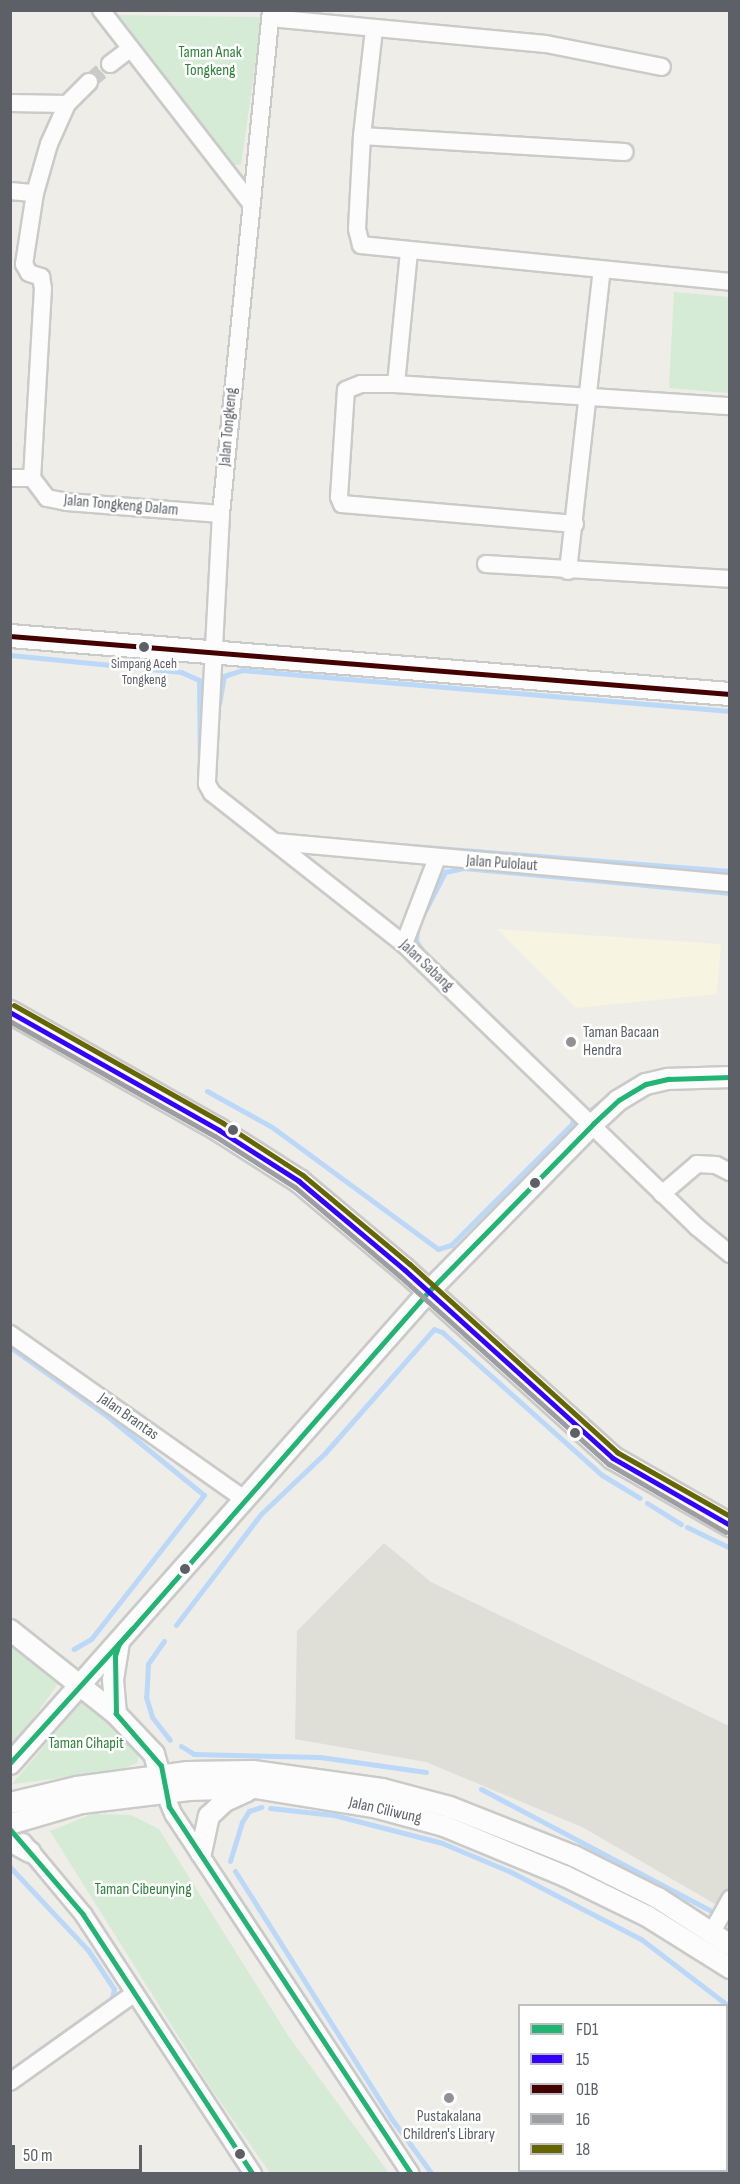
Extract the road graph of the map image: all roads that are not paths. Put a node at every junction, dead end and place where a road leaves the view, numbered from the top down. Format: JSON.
{"nodes":[{"id":1,"x":101,"y":10,"type":"edge"},
{"id":2,"x":270,"y":14,"type":"edge"},
{"id":3,"x":374,"y":29,"type":"junction"},
{"id":4,"x":130,"y":49,"type":"junction"},
{"id":5,"x":110,"y":64,"type":"tunnel mouth"},
{"id":6,"x":662,"y":67,"type":"dead end"},
{"id":7,"x":89,"y":82,"type":"tunnel mouth"},
{"id":8,"x":10,"y":103,"type":"edge"},
{"id":9,"x":67,"y":104,"type":"junction"},
{"id":10,"x":362,"y":136,"type":"junction"},
{"id":11,"x":625,"y":152,"type":"dead end"},
{"id":12,"x":10,"y":191,"type":"edge"},
{"id":13,"x":36,"y":193,"type":"junction"},
{"id":14,"x":250,"y":202,"type":"junction"},
{"id":15,"x":410,"y":252,"type":"junction"},
{"id":16,"x":602,"y":270,"type":"junction"},
{"id":17,"x":729,"y":282,"type":"edge"},
{"id":18,"x":396,"y":384,"type":"junction"},
{"id":19,"x":588,"y":397,"type":"junction"},
{"id":20,"x":729,"y":406,"type":"edge"},
{"id":21,"x":10,"y":478,"type":"edge"},
{"id":22,"x":32,"y":478,"type":"junction"},
{"id":23,"x":221,"y":514,"type":"junction"},
{"id":24,"x":575,"y":524,"type":"junction"},
{"id":25,"x":486,"y":564,"type":"dead end"},
{"id":26,"x":568,"y":571,"type":"junction"},
{"id":27,"x":729,"y":579,"type":"edge"},
{"id":28,"x":10,"y":636,"type":"edge"},
{"id":29,"x":211,"y":652,"type":"junction"},
{"id":30,"x":729,"y":694,"type":"edge"},
{"id":31,"x":276,"y":842,"type":"junction"},
{"id":32,"x":437,"y":858,"type":"junction"},
{"id":33,"x":729,"y":883,"type":"edge"},
{"id":34,"x":404,"y":944,"type":"junction"},
{"id":35,"x":10,"y":1012,"type":"edge"},
{"id":36,"x":729,"y":1077,"type":"edge"},
{"id":37,"x":593,"y":1124,"type":"junction"},
{"id":38,"x":729,"y":1172,"type":"edge"},
{"id":39,"x":662,"y":1194,"type":"junction"},
{"id":40,"x":729,"y":1254,"type":"edge"},
{"id":41,"x":429,"y":1291,"type":"junction"},
{"id":42,"x":10,"y":1334,"type":"edge"},
{"id":43,"x":245,"y":1500,"type":"junction"},
{"id":44,"x":729,"y":1525,"type":"edge"},
{"id":45,"x":10,"y":1630,"type":"edge"},
{"id":46,"x":119,"y":1644,"type":"junction"},
{"id":47,"x":81,"y":1682,"type":"junction"},
{"id":48,"x":116,"y":1714,"type":"junction"},
{"id":49,"x":10,"y":1764,"type":"edge"},
{"id":50,"x":163,"y":1783,"type":"junction"},
{"id":51,"x":255,"y":1788,"type":"junction"},
{"id":52,"x":10,"y":1803,"type":"edge"},
{"id":53,"x":10,"y":1826,"type":"edge"},
{"id":54,"x":10,"y":1841,"type":"edge"},
{"id":55,"x":30,"y":1851,"type":"junction"},
{"id":56,"x":201,"y":1853,"type":"junction"},
{"id":57,"x":574,"y":1856,"type":"junction"},
{"id":58,"x":565,"y":1876,"type":"junction"},
{"id":59,"x":729,"y":1899,"type":"edge"},
{"id":60,"x":712,"y":1932,"type":"junction"},
{"id":61,"x":729,"y":1945,"type":"edge"},
{"id":62,"x":729,"y":1968,"type":"edge"},
{"id":63,"x":135,"y":1993,"type":"junction"},
{"id":64,"x":10,"y":2082,"type":"edge"},
{"id":65,"x":254,"y":2174,"type":"edge"},
{"id":66,"x":411,"y":2174,"type":"edge"}],
"edges":[{"from":1,"to":4,"type":"street"},
{"from":2,"to":3,"type":"street"},
{"from":2,"to":14,"type":"street","name":"Jalan Tongkeng"},
{"from":3,"to":6,"type":"street"},
{"from":3,"to":10,"type":"street"},
{"from":4,"to":5,"type":"street"},
{"from":4,"to":14,"type":"street"},
{"from":7,"to":9,"type":"street"},
{"from":8,"to":9,"type":"street"},
{"from":9,"to":13,"type":"street"},
{"from":10,"to":11,"type":"street"},
{"from":10,"to":15,"type":"street"},
{"from":12,"to":13,"type":"street"},
{"from":13,"to":22,"type":"street"},
{"from":14,"to":23,"type":"street","name":"Jalan Tongkeng"},
{"from":15,"to":16,"type":"street"},
{"from":15,"to":18,"type":"street"},
{"from":16,"to":17,"type":"street"},
{"from":16,"to":19,"type":"street"},
{"from":18,"to":19,"type":"street"},
{"from":18,"to":24,"type":"street"},
{"from":19,"to":20,"type":"street"},
{"from":19,"to":24,"type":"street"},
{"from":21,"to":22,"type":"street"},
{"from":22,"to":23,"type":"street","name":"Jalan Tongkeng Dalam"},
{"from":23,"to":29,"type":"street","name":"Jalan Tongkeng"},
{"from":24,"to":26,"type":"street"},
{"from":25,"to":26,"type":"street"},
{"from":26,"to":27,"type":"street"},
{"from":28,"to":29,"type":"main road"},
{"from":29,"to":30,"type":"main road"},
{"from":29,"to":31,"type":"street","name":"Jalan Sabang"},
{"from":31,"to":32,"type":"street","name":"Jalan Pulolaut"},
{"from":31,"to":34,"type":"street","name":"Jalan Sabang"},
{"from":32,"to":33,"type":"street","name":"Jalan Pulolaut"},
{"from":32,"to":34,"type":"street"},
{"from":34,"to":37,"type":"street","name":"Jalan Sabang"},
{"from":35,"to":41,"type":"main road"},
{"from":36,"to":37,"type":"street"},
{"from":37,"to":39,"type":"street","name":"Jalan Sabang"},
{"from":37,"to":41,"type":"street"},
{"from":38,"to":39,"type":"street"},
{"from":39,"to":40,"type":"street","name":"Jalan Sabang"},
{"from":41,"to":43,"type":"street"},
{"from":41,"to":44,"type":"main road"},
{"from":42,"to":43,"type":"street","name":"Jalan Brantas"},
{"from":43,"to":46,"type":"street"},
{"from":45,"to":47,"type":"street"},
{"from":46,"to":47,"type":"street"},
{"from":46,"to":48,"type":"street"},
{"from":47,"to":48,"type":"street"},
{"from":47,"to":49,"type":"street"},
{"from":48,"to":50,"type":"street"},
{"from":50,"to":51,"type":"street","name":"Jalan Ciliwung"},
{"from":50,"to":52,"type":"street","name":"Jalan Ciliwung"},
{"from":50,"to":53,"type":"street","name":"Jalan Ciliwung"},
{"from":50,"to":56,"type":"street"},
{"from":50,"to":57,"type":"street","name":"Jalan Ciliwung"},
{"from":51,"to":56,"type":"street"},
{"from":51,"to":58,"type":"street","name":"Jalan Ciliwung"},
{"from":53,"to":55,"type":"street"},
{"from":54,"to":55,"type":"street"},
{"from":55,"to":63,"type":"street"},
{"from":56,"to":66,"type":"street"},
{"from":57,"to":58,"type":"street"},
{"from":57,"to":60,"type":"street","name":"Jalan Ciliwung"},
{"from":58,"to":62,"type":"street","name":"Jalan Ciliwung"},
{"from":59,"to":60,"type":"street"},
{"from":60,"to":61,"type":"street","name":"Jalan Ciliwung"},
{"from":63,"to":64,"type":"street"},
{"from":63,"to":65,"type":"street"}]}
